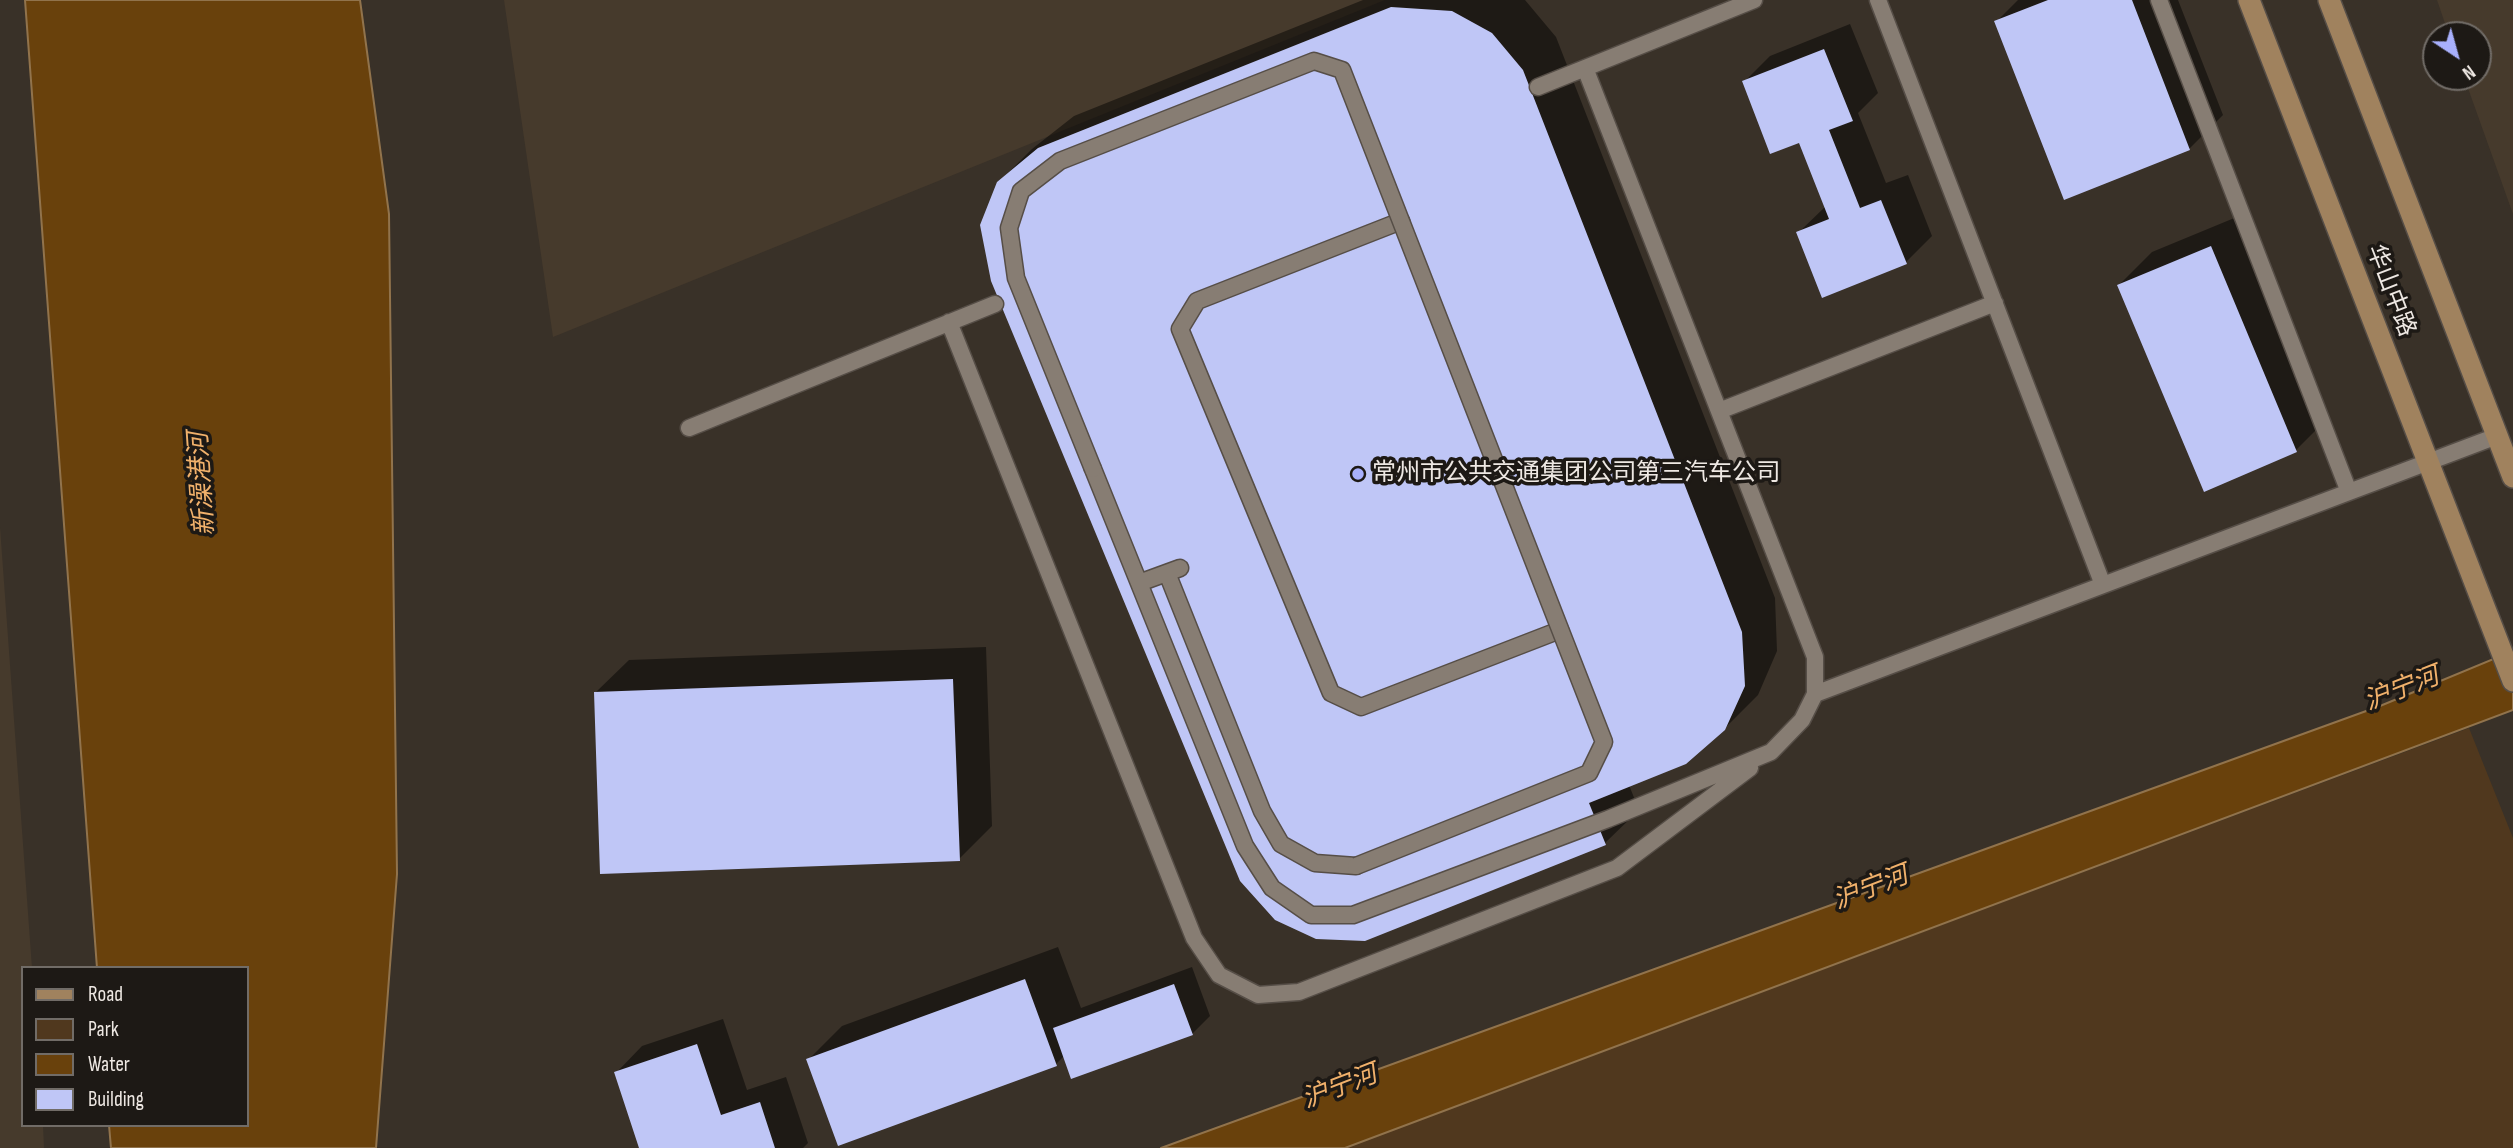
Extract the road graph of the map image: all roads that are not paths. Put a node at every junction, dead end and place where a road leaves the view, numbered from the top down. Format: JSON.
{"nodes":[{"id":1,"x":1754,"y":0,"type":"edge"},
{"id":2,"x":1878,"y":0,"type":"edge"},
{"id":3,"x":2159,"y":0,"type":"edge"},
{"id":4,"x":2249,"y":0,"type":"edge"},
{"id":5,"x":2329,"y":0,"type":"edge"},
{"id":6,"x":1585,"y":68,"type":"junction"},
{"id":7,"x":1538,"y":87,"type":"dead end"},
{"id":8,"x":1401,"y":221,"type":"junction"},
{"id":9,"x":1995,"y":303,"type":"junction"},
{"id":10,"x":995,"y":304,"type":"dead end"},
{"id":11,"x":948,"y":323,"type":"junction"},
{"id":12,"x":1719,"y":411,"type":"junction"},
{"id":13,"x":689,"y":428,"type":"dead end"},
{"id":14,"x":2497,"y":436,"type":"junction"},
{"id":15,"x":2429,"y":462,"type":"junction"},
{"id":16,"x":2513,"y":477,"type":"edge"},
{"id":17,"x":2349,"y":492,"type":"junction"},
{"id":18,"x":1139,"y":583,"type":"junction"},
{"id":19,"x":2103,"y":585,"type":"junction"},
{"id":20,"x":1560,"y":630,"type":"junction"},
{"id":21,"x":2513,"y":681,"type":"edge"},
{"id":22,"x":1815,"y":694,"type":"junction"},
{"id":23,"x":1771,"y":752,"type":"junction"}],
"edges":[{"from":1,"to":6,"type":"lane"},
{"from":2,"to":9,"type":"lane"},
{"from":3,"to":17,"type":"lane"},
{"from":4,"to":15,"type":"main road","name":"华山中路"},
{"from":5,"to":14,"type":"main road","name":"华山中路"},
{"from":6,"to":7,"type":"lane"},
{"from":6,"to":12,"type":"lane"},
{"from":8,"to":18,"type":"lane","bridge":true},
{"from":8,"to":20,"type":"lane","bridge":true},
{"from":8,"to":20,"type":"lane"},
{"from":9,"to":12,"type":"lane"},
{"from":9,"to":19,"type":"lane"},
{"from":10,"to":11,"type":"lane"},
{"from":11,"to":13,"type":"lane"},
{"from":11,"to":23,"type":"lane"},
{"from":12,"to":22,"type":"lane"},
{"from":14,"to":15,"type":"lane"},
{"from":14,"to":16,"type":"main road","name":"华山中路"},
{"from":15,"to":17,"type":"lane"},
{"from":15,"to":21,"type":"main road","name":"华山中路"},
{"from":17,"to":19,"type":"lane"},
{"from":18,"to":20,"type":"lane","bridge":true},
{"from":18,"to":23,"type":"lane"},
{"from":19,"to":22,"type":"lane"},
{"from":22,"to":23,"type":"lane"}]}
